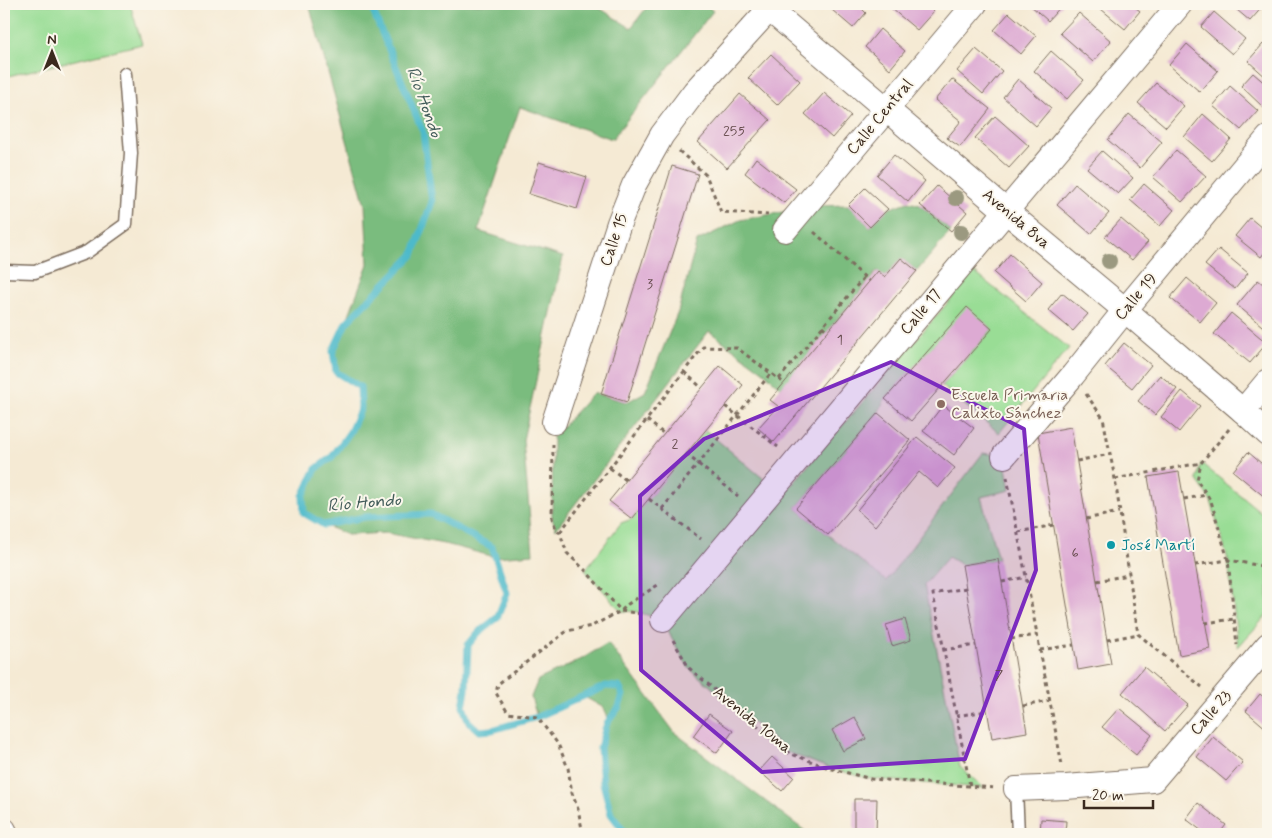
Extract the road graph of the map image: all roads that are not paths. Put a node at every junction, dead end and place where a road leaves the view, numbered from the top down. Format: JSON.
{"nodes":[{"id":1,"x":975,"y":4,"type":"edge"},
{"id":2,"x":1180,"y":4,"type":"edge"},
{"id":3,"x":769,"y":6,"type":"edge"},
{"id":4,"x":125,"y":74,"type":"dead end"},
{"id":5,"x":887,"y":110,"type":"junction"},
{"id":6,"x":1268,"y":138,"type":"edge"},
{"id":7,"x":1006,"y":211,"type":"junction"},
{"id":8,"x":791,"y":223,"type":"road end"},
{"id":9,"x":4,"y":270,"type":"edge"},
{"id":10,"x":1125,"y":310,"type":"junction"},
{"id":11,"x":1268,"y":381,"type":"edge"},
{"id":12,"x":1243,"y":411,"type":"junction"},
{"id":13,"x":554,"y":422,"type":"road end"},
{"id":14,"x":1268,"y":434,"type":"edge"},
{"id":15,"x":1004,"y":456,"type":"road end"},
{"id":16,"x":663,"y":620,"type":"road end"},
{"id":17,"x":1268,"y":645,"type":"edge"},
{"id":18,"x":1016,"y":789,"type":"joint"},
{"id":19,"x":4,"y":830,"type":"edge"},
{"id":20,"x":6,"y":834,"type":"edge"},
{"id":21,"x":1018,"y":834,"type":"edge"}],
"edges":[{"from":1,"to":5,"type":"street","name":"Calle Central"},
{"from":2,"to":7,"type":"street","name":"Calle 17"},
{"from":3,"to":5,"type":"street","name":"Avenida 8va"},
{"from":3,"to":13,"type":"street","name":"Calle 15"},
{"from":4,"to":9,"type":"lane"},
{"from":5,"to":7,"type":"street","name":"Avenida 8va"},
{"from":5,"to":8,"type":"street","name":"Calle Central"},
{"from":6,"to":10,"type":"street","name":"Calle 19"},
{"from":7,"to":10,"type":"street","name":"Avenida 8va"},
{"from":7,"to":16,"type":"street","name":"Calle 17"},
{"from":10,"to":12,"type":"street","name":"Avenida 8va"},
{"from":10,"to":15,"type":"street","name":"Calle 19"},
{"from":11,"to":12,"type":"street"},
{"from":12,"to":14,"type":"street","name":"Avenida 8va"},
{"from":17,"to":18,"type":"street","name":"Calle 23"},
{"from":18,"to":21,"type":"lane"},
{"from":19,"to":20,"type":"street"}]}
